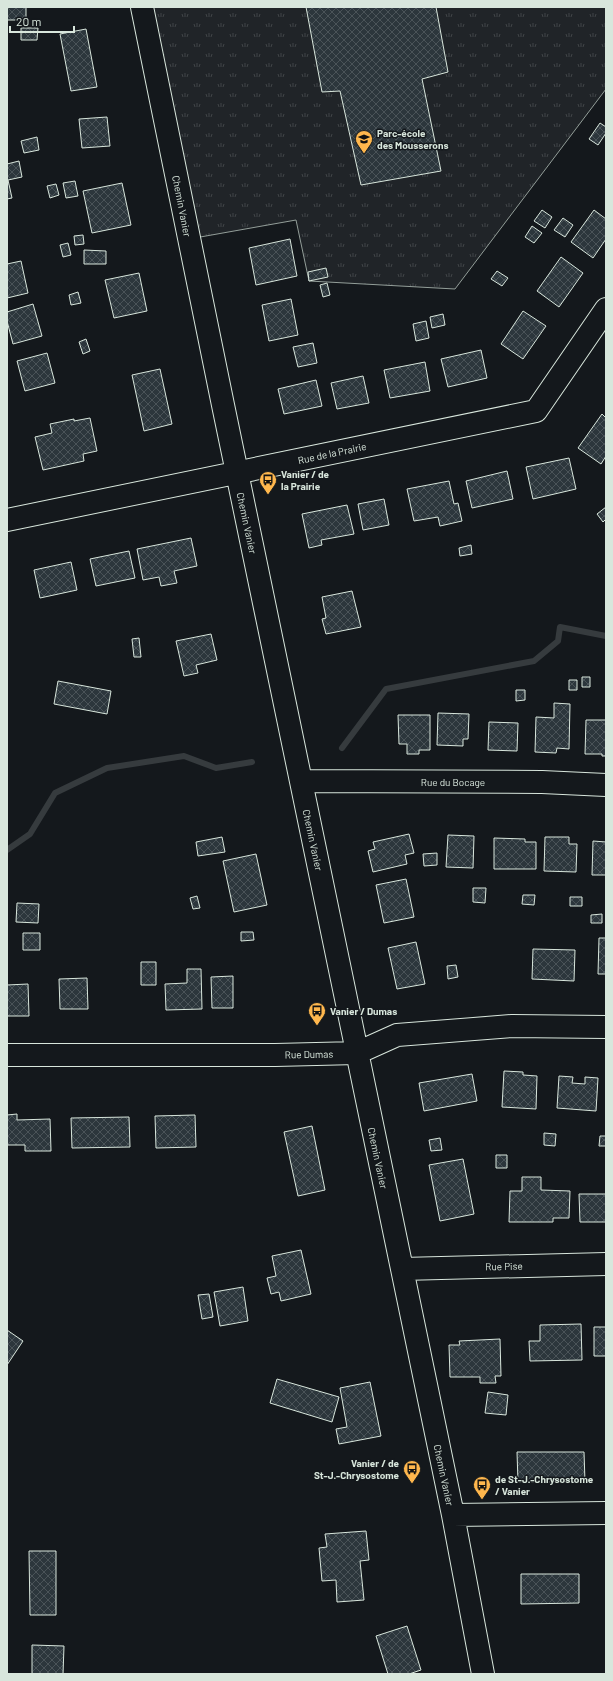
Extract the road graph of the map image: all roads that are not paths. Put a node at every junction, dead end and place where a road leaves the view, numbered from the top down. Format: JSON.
{"nodes":[{"id":1,"x":142,"y":7,"type":"edge"},
{"id":2,"x":606,"y":309,"type":"edge"},
{"id":3,"x":237,"y":472,"type":"junction"},
{"id":4,"x":7,"y":520,"type":"edge"},
{"id":5,"x":301,"y":781,"type":"junction"},
{"id":6,"x":606,"y":786,"type":"edge"},
{"id":7,"x":606,"y":1027,"type":"edge"},
{"id":8,"x":357,"y":1053,"type":"junction"},
{"id":9,"x":7,"y":1056,"type":"edge"},
{"id":10,"x":606,"y":1264,"type":"edge"},
{"id":11,"x":402,"y":1269,"type":"junction"},
{"id":12,"x":606,"y":1513,"type":"edge"},
{"id":13,"x":453,"y":1515,"type":"junction"},
{"id":14,"x":483,"y":1674,"type":"edge"}],
"edges":[{"from":1,"to":3,"type":"street","name":"Chemin Vanier"},
{"from":2,"to":3,"type":"street","name":"Rue de la Prairie"},
{"from":3,"to":4,"type":"street","name":"Rue de la Prairie"},
{"from":3,"to":5,"type":"street","name":"Chemin Vanier"},
{"from":5,"to":6,"type":"street","name":"Rue du Bocage"},
{"from":5,"to":8,"type":"street","name":"Chemin Vanier"},
{"from":7,"to":8,"type":"street","name":"Rue Dumas"},
{"from":8,"to":9,"type":"street","name":"Rue Dumas"},
{"from":8,"to":11,"type":"street","name":"Chemin Vanier"},
{"from":10,"to":11,"type":"street","name":"Rue Pise"},
{"from":11,"to":13,"type":"street","name":"Chemin Vanier"},
{"from":12,"to":13,"type":"street"},
{"from":13,"to":14,"type":"street","name":"Chemin Vanier"}]}
